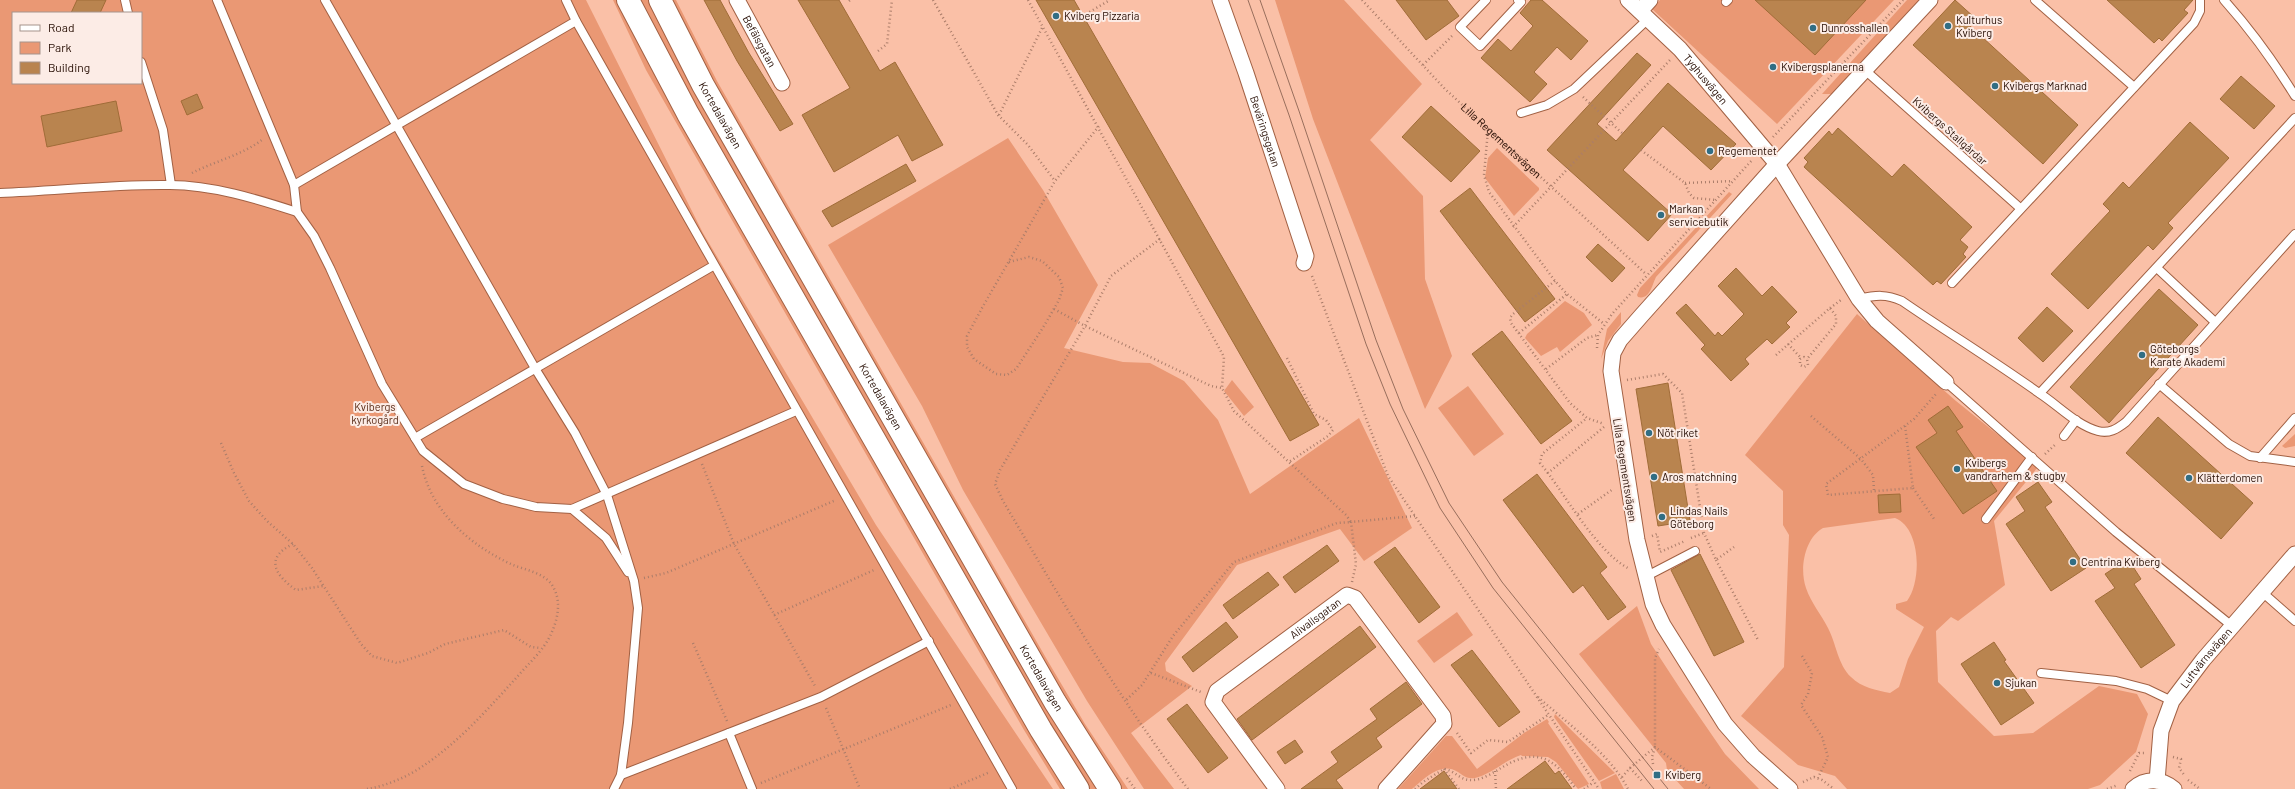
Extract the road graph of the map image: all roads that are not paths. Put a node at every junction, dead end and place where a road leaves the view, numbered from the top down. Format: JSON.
{"nodes":[{"id":1,"x":125,"y":0,"type":"edge"},
{"id":2,"x":217,"y":0,"type":"edge"},
{"id":3,"x":325,"y":0,"type":"edge"},
{"id":4,"x":566,"y":0,"type":"edge"},
{"id":5,"x":628,"y":0,"type":"edge"},
{"id":6,"x":660,"y":0,"type":"edge"},
{"id":7,"x":737,"y":0,"type":"edge"},
{"id":8,"x":1220,"y":0,"type":"edge"},
{"id":9,"x":1486,"y":0,"type":"edge"},
{"id":10,"x":1518,"y":0,"type":"edge"},
{"id":11,"x":1628,"y":0,"type":"edge"},
{"id":12,"x":1650,"y":0,"type":"edge"},
{"id":13,"x":1930,"y":0,"type":"edge"},
{"id":14,"x":2035,"y":0,"type":"edge"},
{"id":15,"x":2200,"y":0,"type":"edge"},
{"id":16,"x":2224,"y":0,"type":"edge"},
{"id":17,"x":128,"y":12,"type":"edge"},
{"id":18,"x":1644,"y":15,"type":"junction"},
{"id":19,"x":576,"y":21,"type":"junction"},
{"id":20,"x":142,"y":65,"type":"edge"},
{"id":21,"x":1866,"y":71,"type":"junction"},
{"id":22,"x":782,"y":83,"type":"dead end"},
{"id":23,"x":2134,"y":87,"type":"junction"},
{"id":24,"x":2295,"y":96,"type":"edge"},
{"id":25,"x":1521,"y":113,"type":"dead end"},
{"id":26,"x":2295,"y":118,"type":"edge"},
{"id":27,"x":397,"y":125,"type":"junction"},
{"id":28,"x":1777,"y":164,"type":"junction"},
{"id":29,"x":171,"y":185,"type":"junction"},
{"id":30,"x":294,"y":185,"type":"junction"},
{"id":31,"x":0,"y":193,"type":"edge"},
{"id":32,"x":2020,"y":208,"type":"junction"},
{"id":33,"x":297,"y":212,"type":"junction"},
{"id":34,"x":2295,"y":234,"type":"edge"},
{"id":35,"x":1304,"y":263,"type":"road end"},
{"id":36,"x":714,"y":266,"type":"junction"},
{"id":37,"x":2157,"y":268,"type":"junction"},
{"id":38,"x":1952,"y":283,"type":"dead end"},
{"id":39,"x":1859,"y":299,"type":"junction"},
{"id":40,"x":2215,"y":322,"type":"junction"},
{"id":41,"x":536,"y":370,"type":"junction"},
{"id":42,"x":1946,"y":382,"type":"joint"},
{"id":43,"x":2159,"y":384,"type":"junction"},
{"id":44,"x":2040,"y":393,"type":"junction"},
{"id":45,"x":796,"y":411,"type":"junction"},
{"id":46,"x":2295,"y":418,"type":"edge"},
{"id":47,"x":2076,"y":420,"type":"junction"},
{"id":48,"x":2064,"y":436,"type":"road end"},
{"id":49,"x":416,"y":438,"type":"junction"},
{"id":50,"x":2260,"y":458,"type":"junction"},
{"id":51,"x":2035,"y":459,"type":"junction"},
{"id":52,"x":2295,"y":462,"type":"edge"},
{"id":53,"x":607,"y":495,"type":"junction"},
{"id":54,"x":572,"y":509,"type":"junction"},
{"id":55,"x":1986,"y":520,"type":"dead end"},
{"id":56,"x":1695,"y":551,"type":"dead end"},
{"id":57,"x":2295,"y":554,"type":"edge"},
{"id":58,"x":1645,"y":577,"type":"junction"},
{"id":59,"x":634,"y":581,"type":"junction"},
{"id":60,"x":2262,"y":592,"type":"junction"},
{"id":61,"x":2295,"y":622,"type":"edge"},
{"id":62,"x":2232,"y":626,"type":"junction"},
{"id":63,"x":929,"y":641,"type":"junction"},
{"id":64,"x":2041,"y":673,"type":"dead end"},
{"id":65,"x":2172,"y":701,"type":"junction"},
{"id":66,"x":729,"y":733,"type":"junction"},
{"id":67,"x":621,"y":775,"type":"junction"},
{"id":68,"x":2157,"y":781,"type":"junction"},
{"id":69,"x":1796,"y":786,"type":"edge"},
{"id":70,"x":752,"y":788,"type":"edge"},
{"id":71,"x":614,"y":789,"type":"edge"},
{"id":72,"x":1012,"y":789,"type":"edge"},
{"id":73,"x":1078,"y":789,"type":"edge"},
{"id":74,"x":1110,"y":789,"type":"edge"},
{"id":75,"x":1277,"y":789,"type":"edge"},
{"id":76,"x":1386,"y":789,"type":"edge"},
{"id":77,"x":2133,"y":789,"type":"edge"},
{"id":78,"x":2174,"y":789,"type":"edge"}],
"edges":[{"from":1,"to":17,"type":"lane"},
{"from":2,"to":30,"type":"lane"},
{"from":3,"to":27,"type":"lane"},
{"from":4,"to":19,"type":"lane"},
{"from":5,"to":73,"type":"main road"},
{"from":6,"to":74,"type":"main road","name":"Kortedalavägen"},
{"from":7,"to":22,"type":"street","name":"Befälsgatan"},
{"from":8,"to":35,"type":"street","name":"Beväringsgatan"},
{"from":9,"to":10,"type":"lane"},
{"from":11,"to":18,"type":"street","name":"Tyghusvägen"},
{"from":12,"to":18,"type":"street"},
{"from":13,"to":21,"type":"street","name":"Lilla Regementsvägen"},
{"from":14,"to":23,"type":"lane"},
{"from":15,"to":23,"type":"lane"},
{"from":16,"to":24,"type":"lane"},
{"from":18,"to":25,"type":"lane"},
{"from":18,"to":28,"type":"street","name":"Tyghusvägen"},
{"from":19,"to":27,"type":"lane"},
{"from":19,"to":36,"type":"lane"},
{"from":20,"to":29,"type":"lane"},
{"from":21,"to":28,"type":"street","name":"Lilla Regementsvägen"},
{"from":21,"to":32,"type":"lane","name":"Kvibergs Stallgårdar"},
{"from":23,"to":32,"type":"lane"},
{"from":26,"to":37,"type":"lane"},
{"from":27,"to":30,"type":"lane"},
{"from":27,"to":41,"type":"lane"},
{"from":28,"to":39,"type":"street"},
{"from":28,"to":58,"type":"street","name":"Lilla Regementsvägen"},
{"from":29,"to":31,"type":"lane"},
{"from":29,"to":33,"type":"lane"},
{"from":30,"to":33,"type":"lane"},
{"from":32,"to":38,"type":"lane"},
{"from":33,"to":49,"type":"lane"},
{"from":34,"to":40,"type":"lane"},
{"from":36,"to":41,"type":"lane"},
{"from":36,"to":45,"type":"lane"},
{"from":37,"to":40,"type":"lane"},
{"from":37,"to":44,"type":"lane"},
{"from":39,"to":42,"type":"street"},
{"from":39,"to":44,"type":"lane"},
{"from":40,"to":43,"type":"lane"},
{"from":41,"to":49,"type":"lane"},
{"from":41,"to":53,"type":"lane"},
{"from":42,"to":51,"type":"lane"},
{"from":43,"to":47,"type":"lane"},
{"from":43,"to":50,"type":"lane"},
{"from":44,"to":47,"type":"lane"},
{"from":45,"to":53,"type":"lane"},
{"from":45,"to":63,"type":"lane"},
{"from":46,"to":50,"type":"lane"},
{"from":47,"to":48,"type":"lane"},
{"from":49,"to":54,"type":"lane"},
{"from":50,"to":52,"type":"lane"},
{"from":51,"to":55,"type":"lane"},
{"from":51,"to":62,"type":"lane"},
{"from":53,"to":54,"type":"lane"},
{"from":53,"to":59,"type":"lane"},
{"from":54,"to":59,"type":"lane"},
{"from":56,"to":58,"type":"lane"},
{"from":57,"to":60,"type":"street","name":"Luftvärnsvägen"},
{"from":58,"to":69,"type":"street","name":"Lilla Regementsvägen"},
{"from":59,"to":67,"type":"lane"},
{"from":60,"to":61,"type":"lane"},
{"from":60,"to":62,"type":"street","name":"Luftvärnsvägen"},
{"from":62,"to":65,"type":"street","name":"Luftvärnsvägen"},
{"from":63,"to":66,"type":"lane"},
{"from":63,"to":72,"type":"lane"},
{"from":64,"to":65,"type":"lane"},
{"from":65,"to":68,"type":"street","name":"Luftvärnsvägen"},
{"from":66,"to":67,"type":"lane"},
{"from":66,"to":70,"type":"lane"},
{"from":67,"to":71,"type":"lane"},
{"from":68,"to":77,"type":"street"},
{"from":68,"to":78,"type":"street"},
{"from":75,"to":76,"type":"street","name":"Alivallsgatan"}]}
